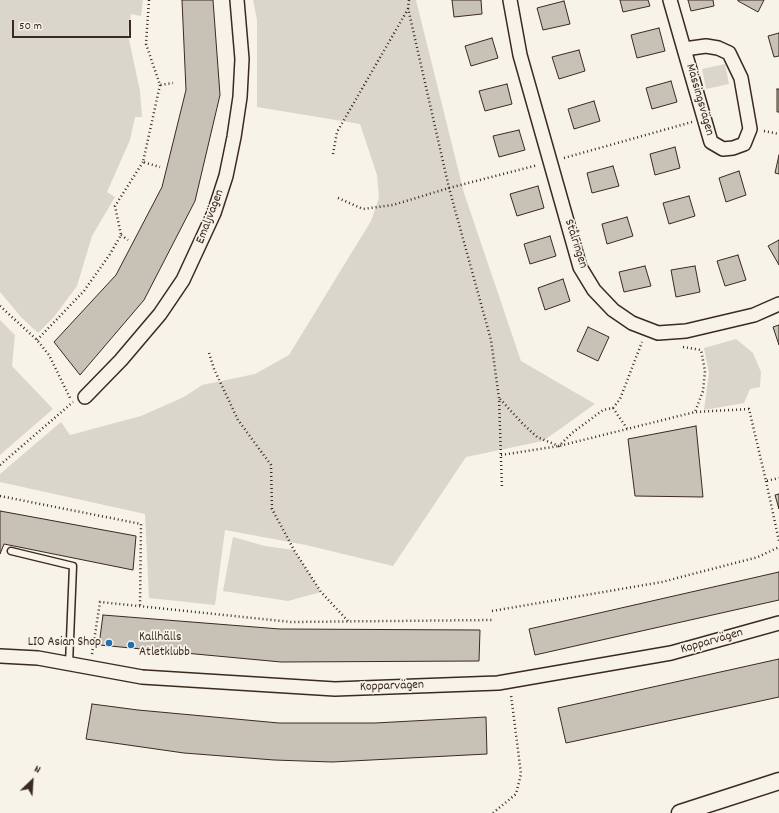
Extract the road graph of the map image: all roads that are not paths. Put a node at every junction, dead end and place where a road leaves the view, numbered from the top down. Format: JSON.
{"nodes":[{"id":1,"x":237,"y":0,"type":"edge"},
{"id":2,"x":510,"y":0,"type":"edge"},
{"id":3,"x":670,"y":0,"type":"edge"},
{"id":4,"x":684,"y":49,"type":"junction"},
{"id":5,"x":779,"y":304,"type":"edge"},
{"id":6,"x":85,"y":397,"type":"dead end"},
{"id":7,"x":10,"y":551,"type":"dead end"},
{"id":8,"x":779,"y":623,"type":"edge"},
{"id":9,"x":0,"y":656,"type":"edge"},
{"id":10,"x":69,"y":664,"type":"junction"},
{"id":11,"x":779,"y":781,"type":"edge"},
{"id":12,"x":680,"y":813,"type":"edge"}],
"edges":[{"from":1,"to":6,"type":"street","name":"Emaljvägen"},
{"from":2,"to":5,"type":"street","name":"Stålringen"},
{"from":3,"to":4,"type":"street","name":"Mässingsvägen"},
{"from":4,"to":4,"type":"street","name":"Mässingsvägen"},
{"from":7,"to":10,"type":"lane"},
{"from":8,"to":10,"type":"street","name":"Kopparvägen"},
{"from":9,"to":10,"type":"street","name":"Kopparvägen"},
{"from":11,"to":12,"type":"street"}]}
